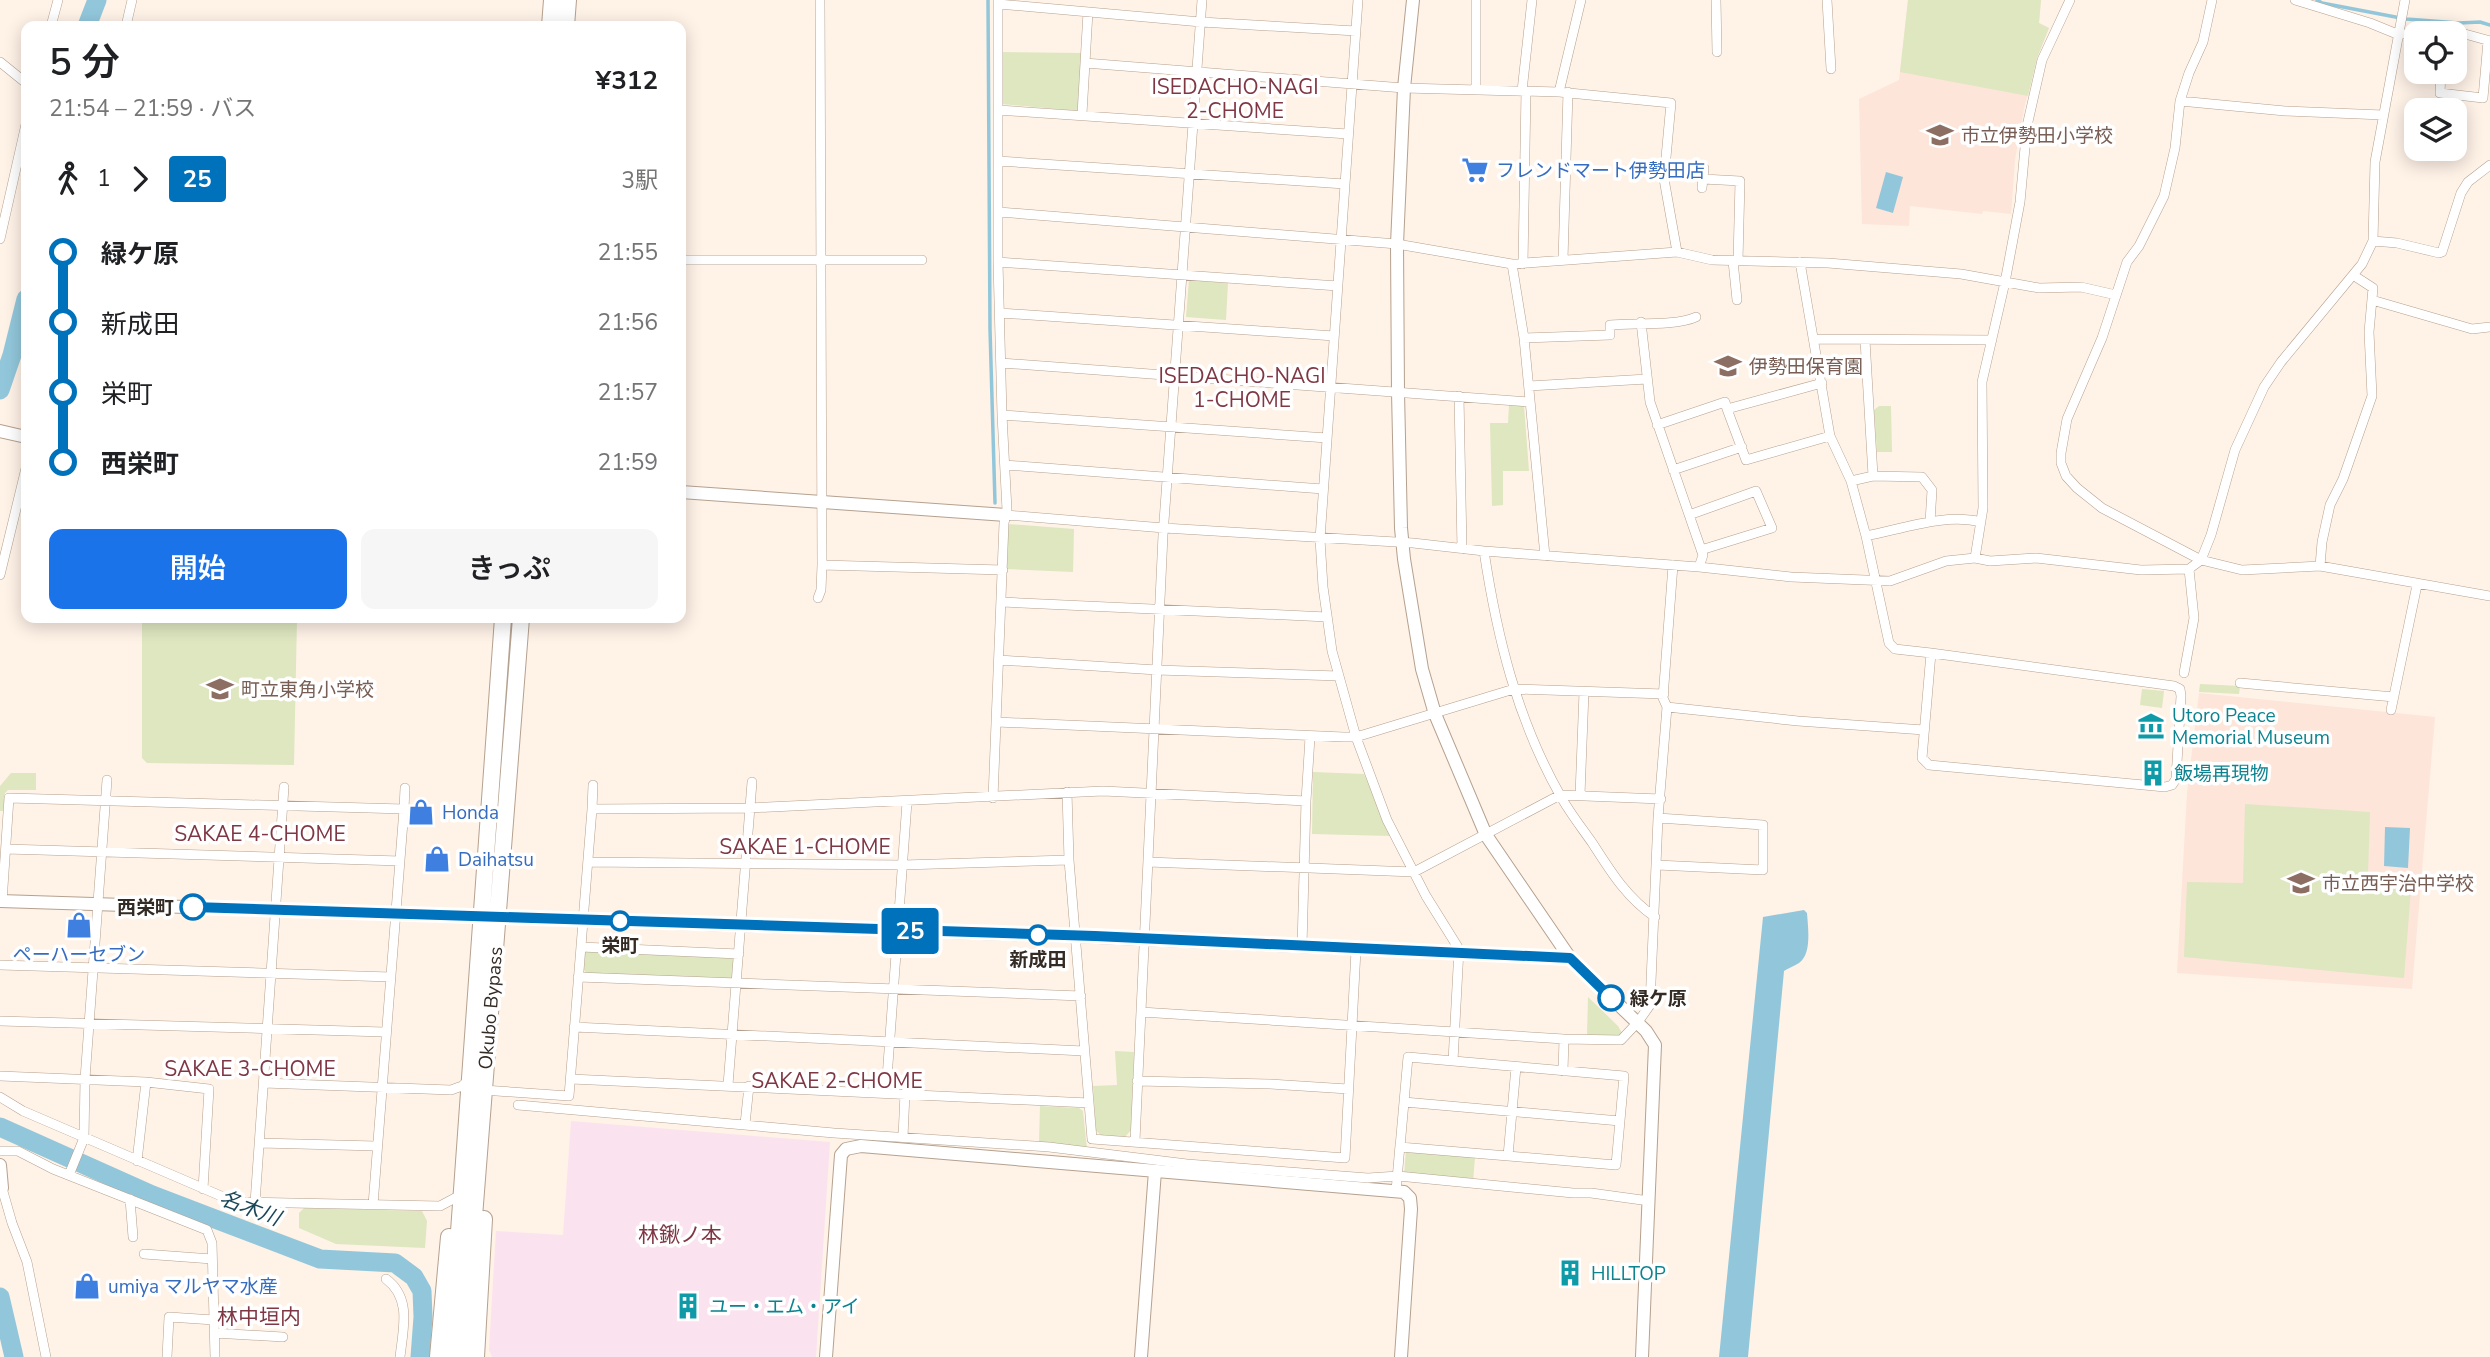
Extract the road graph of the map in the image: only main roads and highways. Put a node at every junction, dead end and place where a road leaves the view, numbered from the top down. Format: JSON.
{"nodes":[{"id":1,"x":552,"y":0,"type":"edge"},
{"id":2,"x":568,"y":0,"type":"edge"},
{"id":3,"x":550,"y":21,"type":"edge"},
{"id":4,"x":566,"y":21,"type":"edge"},
{"id":5,"x":503,"y":623,"type":"edge"},
{"id":6,"x":520,"y":623,"type":"edge"},
{"id":7,"x":490,"y":917,"type":"junction"},
{"id":8,"x":480,"y":1146,"type":"junction"},
{"id":9,"x":463,"y":1164,"type":"junction"},
{"id":10,"x":464,"y":1266,"type":"junction"},
{"id":11,"x":438,"y":1357,"type":"edge"},
{"id":12,"x":450,"y":1357,"type":"edge"},
{"id":13,"x":463,"y":1357,"type":"edge"},
{"id":14,"x":475,"y":1357,"type":"edge"}],
"edges":[{"from":1,"to":3,"type":"highway"},
{"from":2,"to":4,"type":"highway"},
{"from":5,"to":7,"type":"highway","name":"Okubo Bypass"},
{"from":6,"to":7,"type":"highway","name":"Okubo Bypass"},
{"from":7,"to":8,"type":"highway","name":"Okubo Bypass"},
{"from":7,"to":9,"type":"highway","name":"Okubo Bypass"},
{"from":8,"to":10,"type":"highway","name":"Okubo Bypass"},
{"from":8,"to":14,"type":"highway"},
{"from":9,"to":10,"type":"highway","name":"Okubo Bypass"},
{"from":9,"to":11,"type":"highway"},
{"from":10,"to":12,"type":"highway","name":"Okubo Bypass"},
{"from":10,"to":13,"type":"highway","name":"Okubo Bypass"}]}
